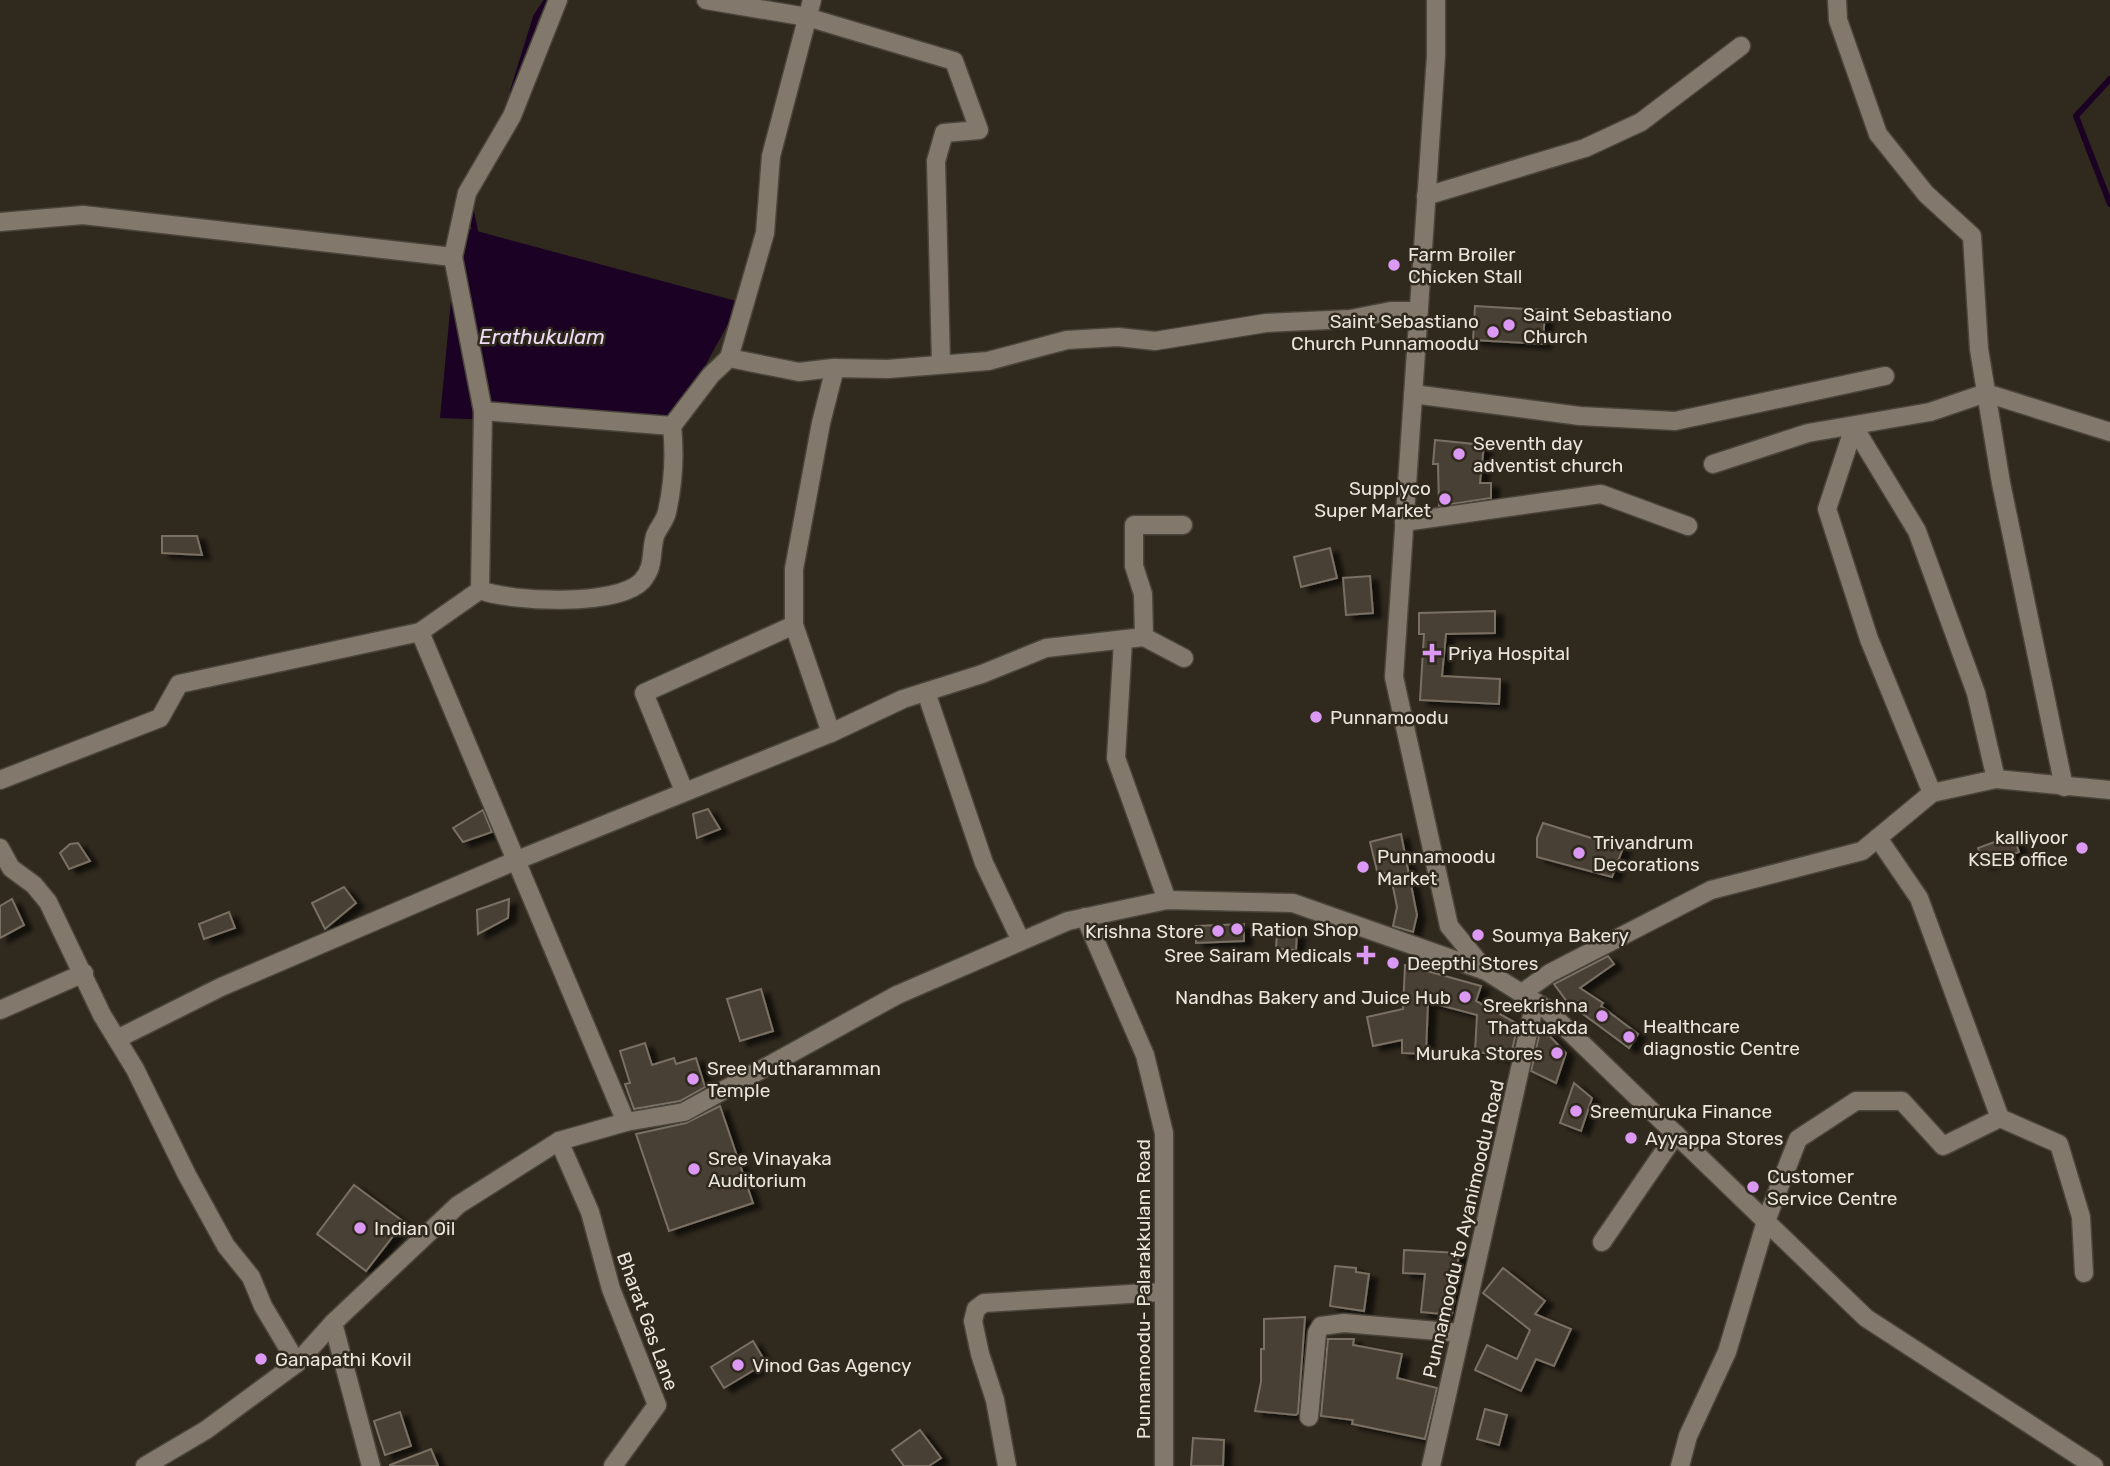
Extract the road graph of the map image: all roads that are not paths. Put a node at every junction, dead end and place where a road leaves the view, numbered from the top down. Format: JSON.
{"nodes":[{"id":1,"x":558,"y":0,"type":"edge"},
{"id":2,"x":706,"y":0,"type":"edge"},
{"id":3,"x":1436,"y":0,"type":"edge"},
{"id":4,"x":1837,"y":0,"type":"edge"},
{"id":5,"x":809,"y":8,"type":"edge"},
{"id":6,"x":1741,"y":46,"type":"dead end"},
{"id":7,"x":1426,"y":196,"type":"junction"},
{"id":8,"x":0,"y":222,"type":"edge"},
{"id":9,"x":453,"y":257,"type":"junction"},
{"id":10,"x":1419,"y":311,"type":"junction"},
{"id":11,"x":729,"y":358,"type":"junction"},
{"id":12,"x":941,"y":363,"type":"junction"},
{"id":13,"x":835,"y":368,"type":"junction"},
{"id":14,"x":1885,"y":376,"type":"dead end"},
{"id":15,"x":1986,"y":393,"type":"junction"},
{"id":16,"x":1413,"y":394,"type":"junction"},
{"id":17,"x":483,"y":411,"type":"junction"},
{"id":18,"x":672,"y":426,"type":"junction"},
{"id":19,"x":1854,"y":427,"type":"junction"},
{"id":20,"x":2110,"y":432,"type":"edge"},
{"id":21,"x":1713,"y":464,"type":"dead end"},
{"id":22,"x":1404,"y":522,"type":"junction"},
{"id":23,"x":1183,"y":525,"type":"dead end"},
{"id":24,"x":1688,"y":526,"type":"dead end"},
{"id":25,"x":480,"y":590,"type":"junction"},
{"id":26,"x":794,"y":625,"type":"junction"},
{"id":27,"x":420,"y":632,"type":"junction"},
{"id":28,"x":1144,"y":637,"type":"junction"},
{"id":29,"x":1123,"y":640,"type":"junction"},
{"id":30,"x":1184,"y":658,"type":"dead end"},
{"id":31,"x":926,"y":692,"type":"junction"},
{"id":32,"x":831,"y":733,"type":"junction"},
{"id":33,"x":1996,"y":779,"type":"junction"},
{"id":34,"x":0,"y":780,"type":"edge"},
{"id":35,"x":2064,"y":788,"type":"junction"},
{"id":36,"x":2110,"y":790,"type":"edge"},
{"id":37,"x":684,"y":791,"type":"junction"},
{"id":38,"x":1932,"y":793,"type":"junction"},
{"id":39,"x":1878,"y":838,"type":"junction"},
{"id":40,"x":0,"y":848,"type":"edge"},
{"id":41,"x":515,"y":861,"type":"junction"},
{"id":42,"x":1167,"y":900,"type":"junction"},
{"id":43,"x":1085,"y":917,"type":"junction"},
{"id":44,"x":1021,"y":941,"type":"junction"},
{"id":45,"x":1486,"y":971,"type":"junction"},
{"id":46,"x":84,"y":973,"type":"junction"},
{"id":47,"x":1529,"y":998,"type":"junction"},
{"id":48,"x":0,"y":1010,"type":"edge"},
{"id":49,"x":117,"y":1039,"type":"junction"},
{"id":50,"x":2000,"y":1118,"type":"junction"},
{"id":51,"x":626,"y":1122,"type":"junction"},
{"id":52,"x":1676,"y":1134,"type":"junction"},
{"id":53,"x":559,"y":1141,"type":"junction"},
{"id":54,"x":1766,"y":1221,"type":"junction"},
{"id":55,"x":1602,"y":1242,"type":"dead end"},
{"id":56,"x":2084,"y":1273,"type":"dead end"},
{"id":57,"x":1162,"y":1292,"type":"junction"},
{"id":58,"x":333,"y":1323,"type":"junction"},
{"id":59,"x":1461,"y":1333,"type":"junction"},
{"id":60,"x":297,"y":1363,"type":"junction"},
{"id":61,"x":1308,"y":1417,"type":"dead end"},
{"id":62,"x":145,"y":1466,"type":"edge"},
{"id":63,"x":371,"y":1466,"type":"edge"},
{"id":64,"x":613,"y":1466,"type":"edge"},
{"id":65,"x":1007,"y":1466,"type":"edge"},
{"id":66,"x":1164,"y":1466,"type":"edge"},
{"id":67,"x":1431,"y":1466,"type":"edge"},
{"id":68,"x":1680,"y":1466,"type":"edge"},
{"id":69,"x":2094,"y":1466,"type":"edge"}],
"edges":[{"from":1,"to":9,"type":"street"},
{"from":2,"to":5,"type":"street"},
{"from":3,"to":7,"type":"street"},
{"from":4,"to":15,"type":"street"},
{"from":5,"to":11,"type":"street"},
{"from":5,"to":12,"type":"street"},
{"from":6,"to":7,"type":"street"},
{"from":7,"to":10,"type":"street"},
{"from":8,"to":9,"type":"street"},
{"from":9,"to":17,"type":"street"},
{"from":10,"to":12,"type":"street"},
{"from":10,"to":16,"type":"street"},
{"from":11,"to":13,"type":"street"},
{"from":11,"to":18,"type":"street"},
{"from":12,"to":13,"type":"street"},
{"from":13,"to":26,"type":"street"},
{"from":14,"to":16,"type":"street"},
{"from":15,"to":19,"type":"street"},
{"from":15,"to":20,"type":"street"},
{"from":15,"to":35,"type":"street"},
{"from":16,"to":22,"type":"street"},
{"from":17,"to":18,"type":"street"},
{"from":17,"to":25,"type":"street"},
{"from":18,"to":25,"type":"street"},
{"from":19,"to":21,"type":"street"},
{"from":19,"to":33,"type":"street"},
{"from":19,"to":38,"type":"street"},
{"from":22,"to":24,"type":"street"},
{"from":22,"to":45,"type":"street"},
{"from":23,"to":28,"type":"street"},
{"from":25,"to":27,"type":"street"},
{"from":26,"to":32,"type":"street"},
{"from":26,"to":37,"type":"street"},
{"from":27,"to":34,"type":"street"},
{"from":27,"to":41,"type":"street"},
{"from":28,"to":29,"type":"street"},
{"from":28,"to":30,"type":"street"},
{"from":29,"to":31,"type":"street"},
{"from":29,"to":42,"type":"street"},
{"from":31,"to":32,"type":"street"},
{"from":31,"to":44,"type":"street"},
{"from":32,"to":37,"type":"street"},
{"from":33,"to":35,"type":"street"},
{"from":33,"to":38,"type":"street"},
{"from":35,"to":36,"type":"street"},
{"from":37,"to":41,"type":"street"},
{"from":38,"to":39,"type":"street"},
{"from":39,"to":47,"type":"street"},
{"from":39,"to":50,"type":"street"},
{"from":40,"to":46,"type":"street"},
{"from":41,"to":49,"type":"street"},
{"from":41,"to":51,"type":"street"},
{"from":42,"to":43,"type":"street"},
{"from":42,"to":45,"type":"street"},
{"from":43,"to":44,"type":"street"},
{"from":43,"to":57,"type":"street","name":"Punnamoodu- Palarakkulam Road"},
{"from":44,"to":51,"type":"street"},
{"from":45,"to":47,"type":"street"},
{"from":46,"to":48,"type":"street"},
{"from":46,"to":49,"type":"street"},
{"from":47,"to":52,"type":"street"},
{"from":47,"to":59,"type":"street","name":"Punnamoodu to Ayanimoodu Road"},
{"from":49,"to":60,"type":"street"},
{"from":50,"to":54,"type":"street"},
{"from":50,"to":56,"type":"street"},
{"from":51,"to":53,"type":"street"},
{"from":52,"to":54,"type":"street"},
{"from":52,"to":55,"type":"street"},
{"from":53,"to":58,"type":"street"},
{"from":53,"to":64,"type":"street","name":"Bharat Gas Lane"},
{"from":54,"to":68,"type":"street"},
{"from":54,"to":69,"type":"street"},
{"from":57,"to":65,"type":"street"},
{"from":57,"to":66,"type":"street","name":"Punnamoodu- Palarakkulam Road"},
{"from":58,"to":60,"type":"street"},
{"from":58,"to":63,"type":"street"},
{"from":59,"to":61,"type":"street"},
{"from":59,"to":67,"type":"street","name":"Punnamoodu to Ayanimoodu Road"},
{"from":60,"to":62,"type":"street"}]}
